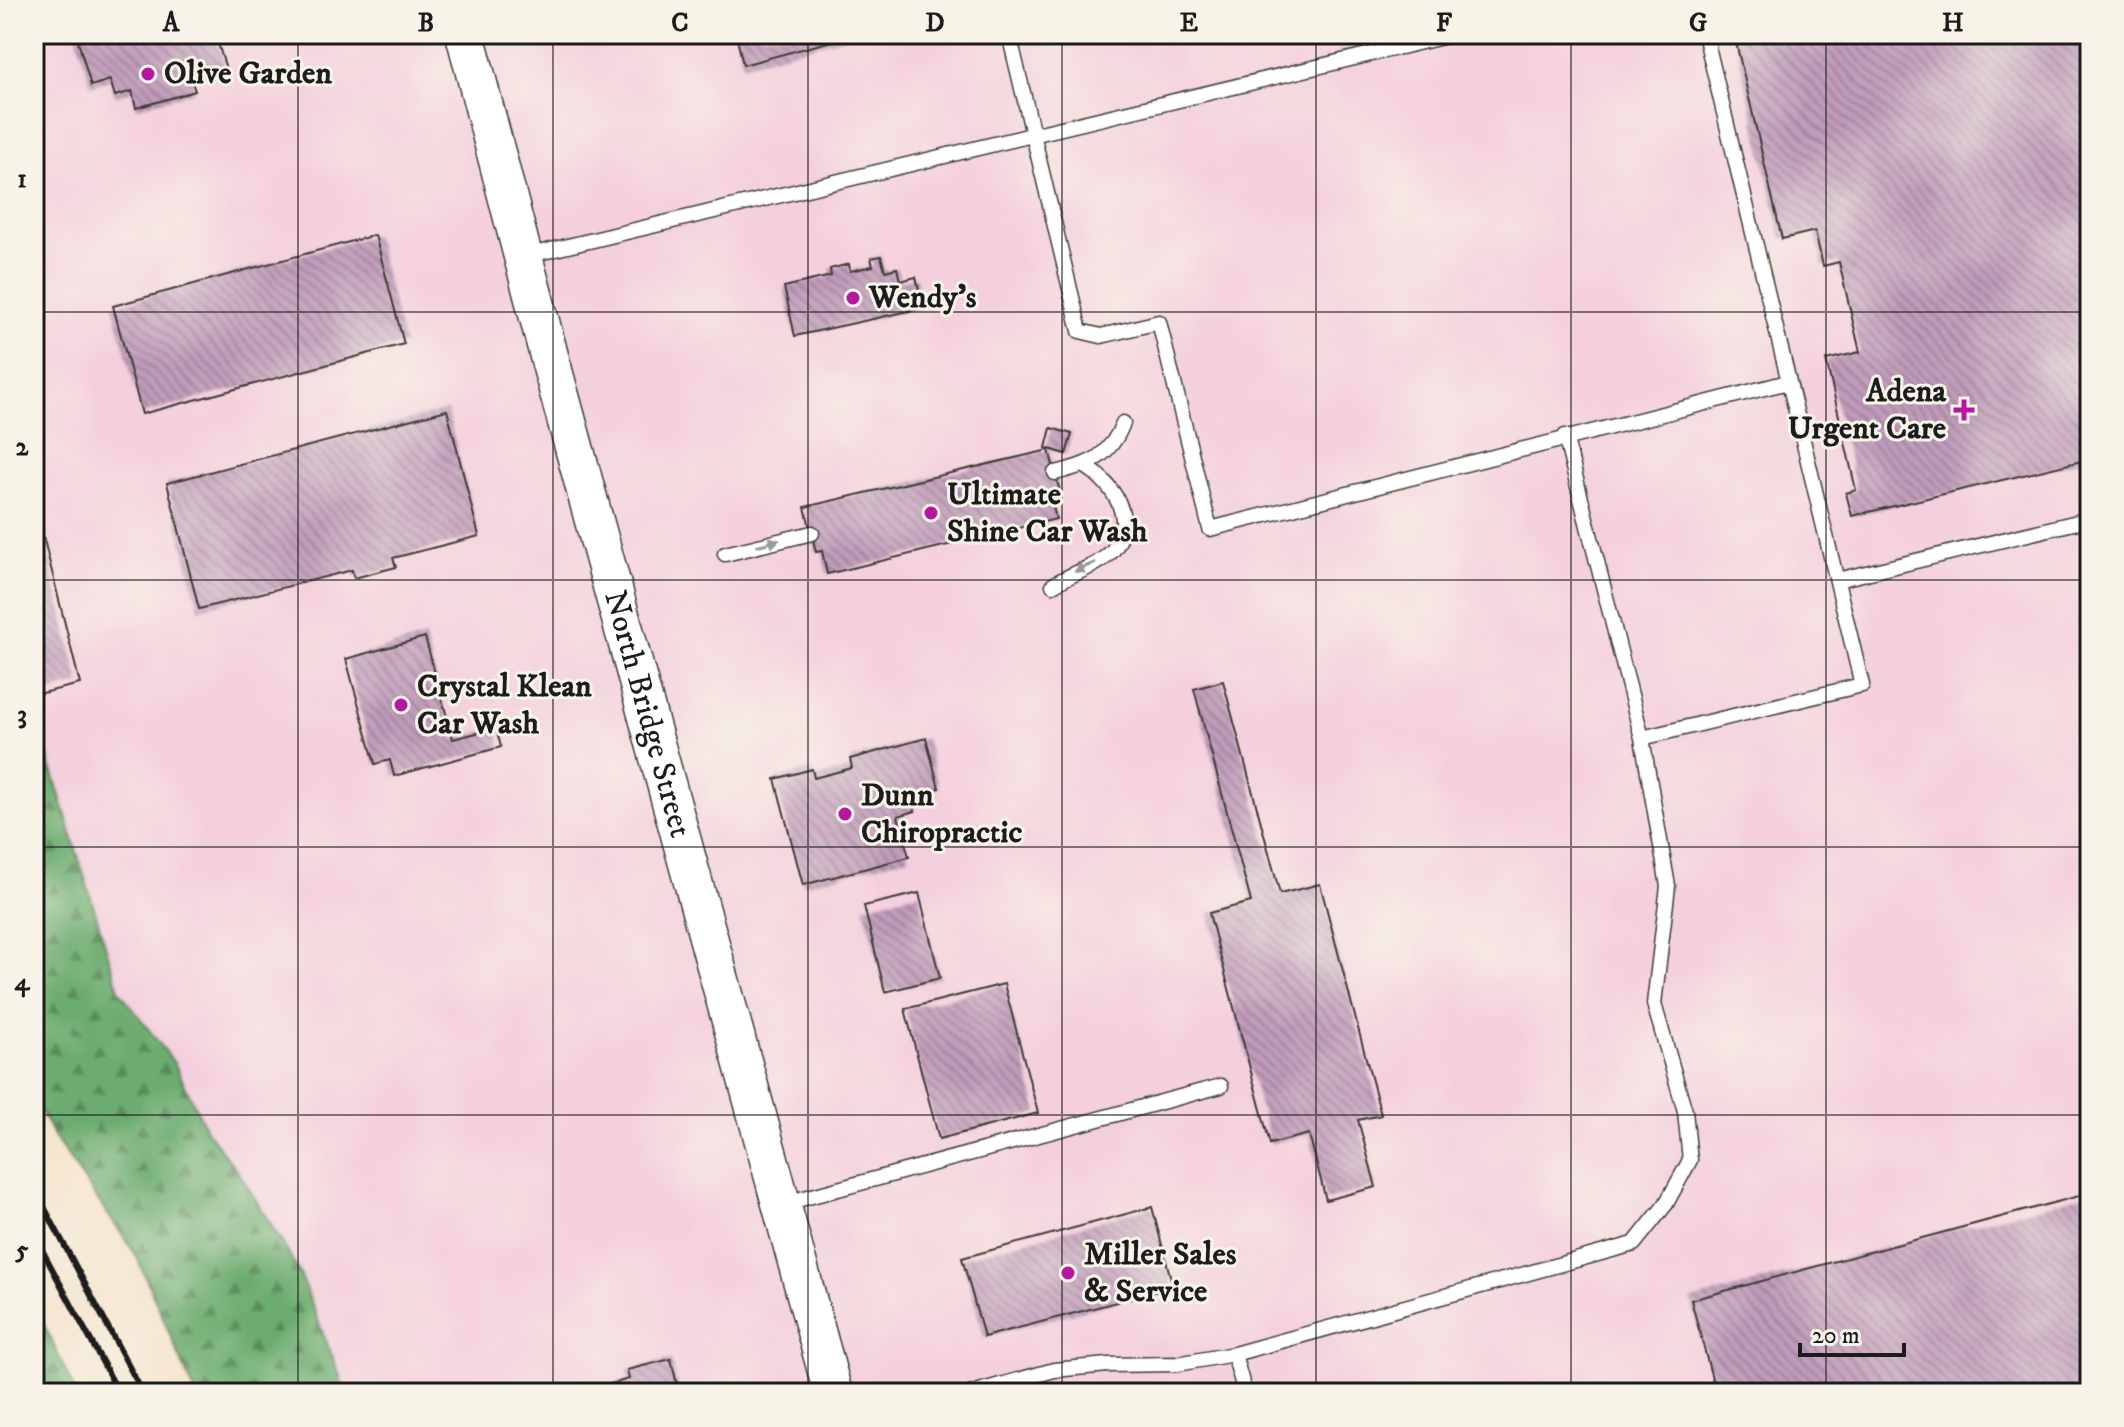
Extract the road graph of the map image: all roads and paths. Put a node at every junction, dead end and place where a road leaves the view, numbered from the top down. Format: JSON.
{"nodes":[{"id":1,"x":465,"y":34,"type":"edge"},
{"id":2,"x":1009,"y":34,"type":"edge"},
{"id":3,"x":1455,"y":34,"type":"edge"},
{"id":4,"x":1705,"y":34,"type":"edge"},
{"id":5,"x":1031,"y":133,"type":"junction"},
{"id":6,"x":523,"y":256,"type":"junction"},
{"id":7,"x":1788,"y":382,"type":"junction"},
{"id":8,"x":1123,"y":423,"type":"dead end"},
{"id":9,"x":1565,"y":436,"type":"junction"},
{"id":10,"x":1085,"y":466,"type":"junction"},
{"id":11,"x":1055,"y":473,"type":"dead end"},
{"id":12,"x":2090,"y":519,"type":"edge"},
{"id":13,"x":812,"y":533,"type":"dead end"},
{"id":14,"x":725,"y":554,"type":"dead end"},
{"id":15,"x":1837,"y":580,"type":"junction"},
{"id":16,"x":1053,"y":585,"type":"dead end"},
{"id":17,"x":1642,"y":738,"type":"junction"},
{"id":18,"x":1221,"y":1086,"type":"dead end"},
{"id":19,"x":782,"y":1205,"type":"junction"},
{"id":20,"x":1234,"y":1354,"type":"junction"},
{"id":21,"x":833,"y":1393,"type":"edge"},
{"id":22,"x":972,"y":1393,"type":"edge"},
{"id":23,"x":1245,"y":1393,"type":"edge"}],
"edges":[{"from":1,"to":6,"type":"main road","name":"North Bridge Street"},
{"from":2,"to":5,"type":"lane"},
{"from":3,"to":5,"type":"lane"},
{"from":4,"to":7,"type":"lane"},
{"from":5,"to":6,"type":"lane"},
{"from":5,"to":9,"type":"lane"},
{"from":6,"to":19,"type":"main road","name":"North Bridge Street"},
{"from":7,"to":9,"type":"lane"},
{"from":7,"to":15,"type":"lane"},
{"from":8,"to":10,"type":"lane"},
{"from":9,"to":17,"type":"lane"},
{"from":10,"to":11,"type":"lane"},
{"from":10,"to":16,"type":"lane","one_way":true},
{"from":12,"to":15,"type":"lane"},
{"from":14,"to":13,"type":"lane","one_way":true},
{"from":15,"to":17,"type":"lane"},
{"from":17,"to":20,"type":"lane"},
{"from":18,"to":19,"type":"lane"},
{"from":19,"to":21,"type":"main road","name":"North Bridge Street"},
{"from":20,"to":22,"type":"lane"},
{"from":20,"to":23,"type":"lane"}]}
